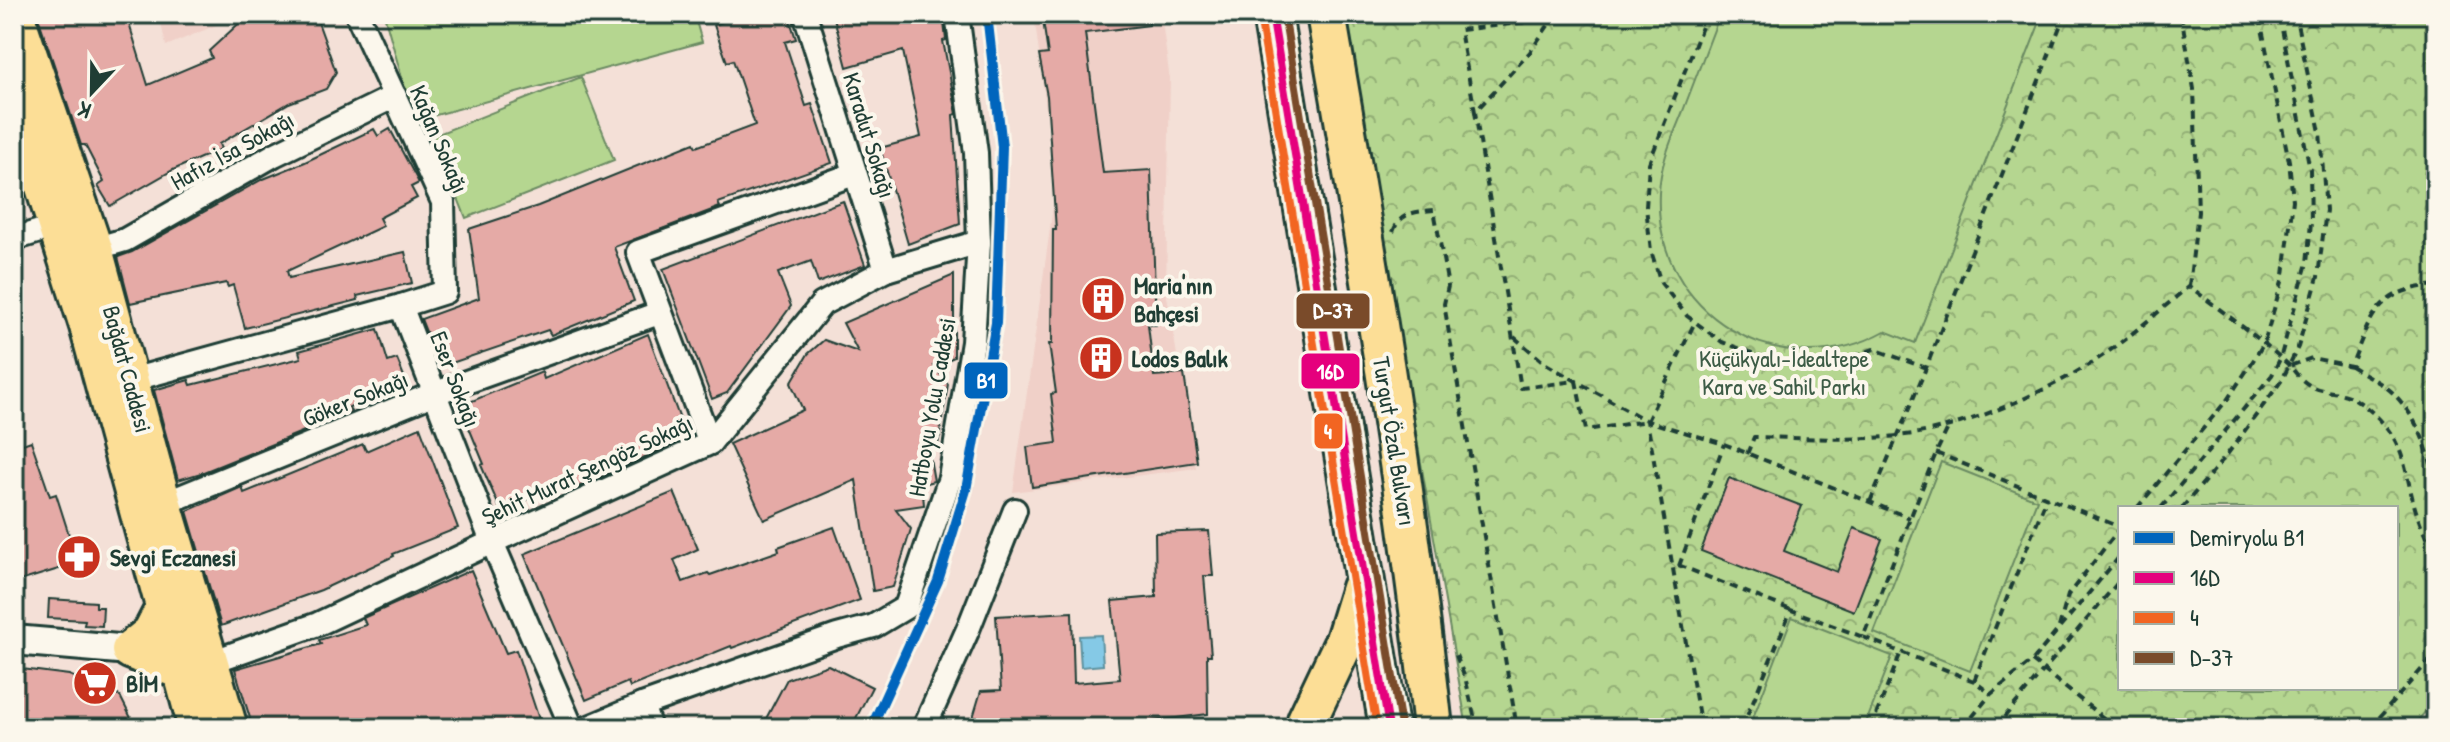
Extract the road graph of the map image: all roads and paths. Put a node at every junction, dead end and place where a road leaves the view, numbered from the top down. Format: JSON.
{"nodes":[{"id":1,"x":15,"y":14,"type":"edge"},
{"id":2,"x":357,"y":14,"type":"edge"},
{"id":3,"x":805,"y":14,"type":"edge"},
{"id":4,"x":957,"y":14,"type":"edge"},
{"id":5,"x":1272,"y":14,"type":"edge"},
{"id":6,"x":1326,"y":14,"type":"edge"},
{"id":7,"x":1707,"y":14,"type":"edge"},
{"id":8,"x":2065,"y":14,"type":"edge"},
{"id":9,"x":2181,"y":14,"type":"edge"},
{"id":10,"x":2259,"y":14,"type":"edge"},
{"id":11,"x":2279,"y":14,"type":"edge"},
{"id":12,"x":2295,"y":14,"type":"edge"},
{"id":13,"x":1554,"y":16,"type":"edge"},
{"id":14,"x":14,"y":92,"type":"edge"},
{"id":15,"x":395,"y":96,"type":"junction"},
{"id":16,"x":1475,"y":112,"type":"junction"},
{"id":17,"x":21,"y":134,"type":"edge"},
{"id":18,"x":854,"y":174,"type":"junction"},
{"id":19,"x":56,"y":226,"type":"junction"},
{"id":20,"x":14,"y":239,"type":"edge"},
{"id":21,"x":979,"y":242,"type":"junction"},
{"id":22,"x":1394,"y":242,"type":"dead end"},
{"id":23,"x":94,"y":249,"type":"junction"},
{"id":24,"x":886,"y":270,"type":"junction"},
{"id":25,"x":2436,"y":285,"type":"edge"},
{"id":26,"x":2189,"y":286,"type":"junction"},
{"id":27,"x":401,"y":306,"type":"junction"},
{"id":28,"x":659,"y":313,"type":"junction"},
{"id":29,"x":1695,"y":322,"type":"junction"},
{"id":30,"x":1513,"y":336,"type":"junction"},
{"id":31,"x":2264,"y":343,"type":"junction"},
{"id":32,"x":2280,"y":359,"type":"junction"},
{"id":33,"x":2290,"y":366,"type":"junction"},
{"id":34,"x":2351,"y":366,"type":"junction"},
{"id":35,"x":1926,"y":368,"type":"junction"},
{"id":36,"x":131,"y":380,"type":"junction"},
{"id":37,"x":1576,"y":381,"type":"junction"},
{"id":38,"x":433,"y":394,"type":"junction"},
{"id":39,"x":1647,"y":421,"type":"junction"},
{"id":40,"x":1949,"y":426,"type":"junction"},
{"id":41,"x":1897,"y":436,"type":"junction"},
{"id":42,"x":710,"y":443,"type":"junction"},
{"id":43,"x":1724,"y":444,"type":"junction"},
{"id":44,"x":1936,"y":453,"type":"junction"},
{"id":45,"x":1747,"y":454,"type":"junction"},
{"id":46,"x":2436,"y":491,"type":"edge"},
{"id":47,"x":2047,"y":497,"type":"junction"},
{"id":48,"x":1870,"y":502,"type":"junction"},
{"id":49,"x":163,"y":504,"type":"junction"},
{"id":50,"x":2139,"y":506,"type":"edge"},
{"id":51,"x":2163,"y":506,"type":"edge"},
{"id":52,"x":2184,"y":506,"type":"edge"},
{"id":53,"x":1015,"y":510,"type":"dead end"},
{"id":54,"x":1910,"y":518,"type":"junction"},
{"id":55,"x":2118,"y":527,"type":"edge"},
{"id":56,"x":2118,"y":531,"type":"edge"},
{"id":57,"x":2436,"y":541,"type":"edge"},
{"id":58,"x":492,"y":542,"type":"junction"},
{"id":59,"x":2118,"y":558,"type":"edge"},
{"id":60,"x":1676,"y":565,"type":"junction"},
{"id":61,"x":1364,"y":578,"type":"junction"},
{"id":62,"x":2118,"y":582,"type":"edge"},
{"id":63,"x":165,"y":606,"type":"junction"},
{"id":64,"x":1791,"y":610,"type":"junction"},
{"id":65,"x":2058,"y":631,"type":"junction"},
{"id":66,"x":1863,"y":637,"type":"junction"},
{"id":67,"x":14,"y":640,"type":"edge"},
{"id":68,"x":130,"y":650,"type":"junction"},
{"id":69,"x":1901,"y":652,"type":"junction"},
{"id":70,"x":2436,"y":653,"type":"edge"},
{"id":71,"x":1455,"y":654,"type":"dead end"},
{"id":72,"x":2032,"y":661,"type":"junction"},
{"id":73,"x":196,"y":666,"type":"junction"},
{"id":74,"x":2045,"y":669,"type":"junction"},
{"id":75,"x":1974,"y":681,"type":"junction"},
{"id":76,"x":1991,"y":694,"type":"junction"},
{"id":77,"x":642,"y":705,"type":"junction"},
{"id":78,"x":1431,"y":713,"type":"edge"},
{"id":79,"x":197,"y":728,"type":"edge"},
{"id":80,"x":229,"y":728,"type":"edge"},
{"id":81,"x":572,"y":728,"type":"edge"},
{"id":82,"x":587,"y":728,"type":"edge"},
{"id":83,"x":650,"y":728,"type":"edge"},
{"id":84,"x":924,"y":728,"type":"edge"},
{"id":85,"x":1310,"y":728,"type":"edge"},
{"id":86,"x":1389,"y":728,"type":"edge"},
{"id":87,"x":1407,"y":728,"type":"edge"},
{"id":88,"x":1477,"y":728,"type":"edge"},
{"id":89,"x":1517,"y":728,"type":"edge"},
{"id":90,"x":1701,"y":728,"type":"edge"},
{"id":91,"x":1742,"y":728,"type":"edge"},
{"id":92,"x":1871,"y":728,"type":"edge"},
{"id":93,"x":1963,"y":728,"type":"edge"},
{"id":94,"x":1995,"y":728,"type":"edge"},
{"id":95,"x":2116,"y":728,"type":"edge"},
{"id":96,"x":2370,"y":728,"type":"edge"}],
"edges":[{"from":1,"to":23,"type":"main road","name":"Bağdat Caddesi"},
{"from":2,"to":15,"type":"street","name":"Kağan Sokağı"},
{"from":3,"to":18,"type":"street","name":"Karadut Sokağı"},
{"from":4,"to":21,"type":"street","name":"Hatboyu Yolu Caddesi"},
{"from":5,"to":61,"type":"highway"},
{"from":6,"to":78,"type":"highway","name":"Turgut Özal Bulvarı"},
{"from":7,"to":29,"type":"path"},
{"from":8,"to":35,"type":"path"},
{"from":9,"to":26,"type":"path"},
{"from":10,"to":31,"type":"path"},
{"from":11,"to":32,"type":"path"},
{"from":12,"to":33,"type":"path"},
{"from":13,"to":16,"type":"path"},
{"from":13,"to":16,"type":"path"},
{"from":14,"to":17,"type":"main road","name":"Bağdat Caddesi"},
{"from":15,"to":23,"type":"street","name":"Hafız İsa Sokağı"},
{"from":15,"to":27,"type":"street","name":"Kağan Sokağı"},
{"from":16,"to":30,"type":"path"},
{"from":17,"to":19,"type":"main road","name":"Bağdat Caddesi"},
{"from":18,"to":24,"type":"street","name":"Karadut Sokağı"},
{"from":18,"to":28,"type":"street"},
{"from":19,"to":20,"type":"street"},
{"from":19,"to":63,"type":"main road","name":"Bağdat Caddesi"},
{"from":21,"to":24,"type":"street","name":"Şehit Murat Şengöz Sokağı"},
{"from":21,"to":77,"type":"street","name":"Hatboyu Yolu Caddesi"},
{"from":22,"to":89,"type":"path"},
{"from":23,"to":36,"type":"main road","name":"Bağdat Caddesi"},
{"from":24,"to":42,"type":"street","name":"Şehit Murat Şengöz Sokağı"},
{"from":25,"to":34,"type":"path"},
{"from":26,"to":31,"type":"path"},
{"from":26,"to":40,"type":"path"},
{"from":27,"to":36,"type":"street"},
{"from":27,"to":38,"type":"street","name":"Eser Sokağı"},
{"from":28,"to":38,"type":"street","name":"Göker Sokağı"},
{"from":28,"to":42,"type":"street"},
{"from":29,"to":35,"type":"path"},
{"from":29,"to":39,"type":"path"},
{"from":30,"to":37,"type":"path"},
{"from":30,"to":37,"type":"path"},
{"from":31,"to":32,"type":"path"},
{"from":31,"to":50,"type":"path"},
{"from":32,"to":33,"type":"path"},
{"from":32,"to":51,"type":"path"},
{"from":33,"to":34,"type":"path"},
{"from":33,"to":52,"type":"path"},
{"from":33,"to":57,"type":"path"},
{"from":34,"to":46,"type":"path"},
{"from":35,"to":41,"type":"path"},
{"from":36,"to":49,"type":"main road","name":"Bağdat Caddesi"},
{"from":37,"to":39,"type":"path"},
{"from":37,"to":39,"type":"path"},
{"from":38,"to":49,"type":"street","name":"Göker Sokağı"},
{"from":38,"to":58,"type":"street","name":"Eser Sokağı"},
{"from":39,"to":43,"type":"path"},
{"from":39,"to":60,"type":"path"},
{"from":40,"to":41,"type":"path"},
{"from":40,"to":44,"type":"path"},
{"from":41,"to":45,"type":"path"},
{"from":41,"to":48,"type":"path"},
{"from":42,"to":58,"type":"street","name":"Şehit Murat Şengöz Sokağı"},
{"from":43,"to":45,"type":"path"},
{"from":43,"to":60,"type":"path"},
{"from":44,"to":47,"type":"path"},
{"from":44,"to":54,"type":"path"},
{"from":45,"to":48,"type":"path"},
{"from":47,"to":55,"type":"path"},
{"from":47,"to":75,"type":"path"},
{"from":48,"to":54,"type":"path"},
{"from":49,"to":73,"type":"main road","name":"Bağdat Caddesi"},
{"from":53,"to":84,"type":"street"},
{"from":54,"to":66,"type":"path"},
{"from":56,"to":65,"type":"path"},
{"from":58,"to":73,"type":"street","name":"Şehit Murat Şengöz Sokağı"},
{"from":58,"to":81,"type":"street","name":"Eser Sokağı"},
{"from":59,"to":65,"type":"path"},
{"from":60,"to":64,"type":"path"},
{"from":60,"to":90,"type":"path"},
{"from":61,"to":85,"type":"highway"},
{"from":61,"to":86,"type":"highway"},
{"from":62,"to":74,"type":"path"},
{"from":63,"to":68,"type":"main road"},
{"from":63,"to":73,"type":"main road","name":"Bağdat Caddesi"},
{"from":64,"to":66,"type":"path"},
{"from":64,"to":91,"type":"path"},
{"from":65,"to":72,"type":"path"},
{"from":66,"to":69,"type":"path"},
{"from":67,"to":68,"type":"street"},
{"from":68,"to":73,"type":"main road"},
{"from":69,"to":75,"type":"path"},
{"from":69,"to":92,"type":"path"},
{"from":70,"to":96,"type":"path"},
{"from":71,"to":88,"type":"path"},
{"from":72,"to":74,"type":"path"},
{"from":72,"to":76,"type":"path"},
{"from":73,"to":79,"type":"main road","name":"Bağdat Caddesi"},
{"from":73,"to":80,"type":"main road","name":"Bağdat Caddesi"},
{"from":74,"to":94,"type":"path"},
{"from":74,"to":95,"type":"path"},
{"from":75,"to":76,"type":"path"},
{"from":76,"to":93,"type":"path"},
{"from":77,"to":82,"type":"street","name":"Hatboyu Yolu Caddesi"},
{"from":77,"to":83,"type":"street"},
{"from":78,"to":87,"type":"highway"}]}
